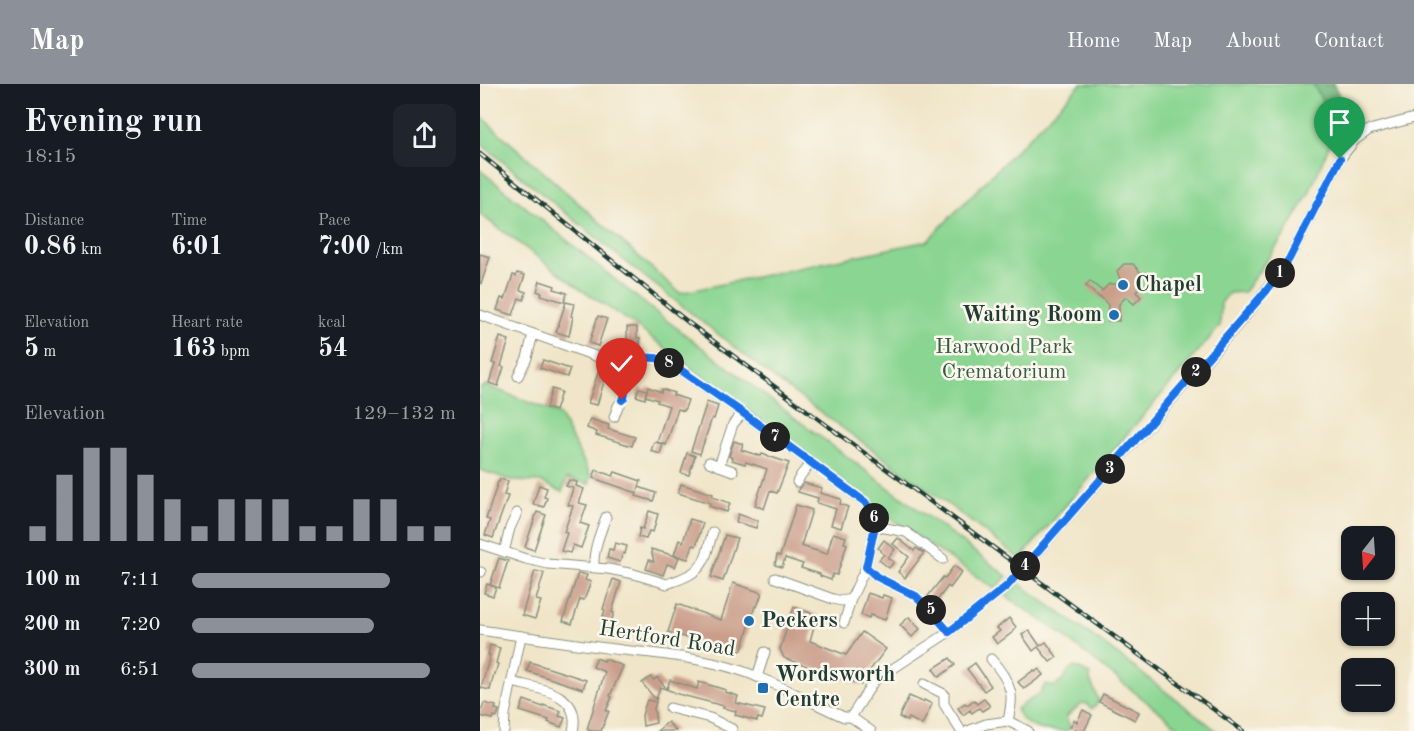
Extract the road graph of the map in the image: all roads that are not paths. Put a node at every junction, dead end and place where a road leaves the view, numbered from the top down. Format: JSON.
{"nodes":[{"id":1,"x":1414,"y":118,"type":"edge"},
{"id":2,"x":480,"y":317,"type":"edge"},
{"id":3,"x":533,"y":334,"type":"junction"},
{"id":4,"x":631,"y":357,"type":"junction"},
{"id":5,"x":518,"y":376,"type":"dead end"},
{"id":6,"x":743,"y":413,"type":"junction"},
{"id":7,"x":614,"y":417,"type":"dead end"},
{"id":8,"x":709,"y":462,"type":"dead end"},
{"id":9,"x":812,"y":463,"type":"junction"},
{"id":10,"x":719,"y":466,"type":"junction"},
{"id":11,"x":733,"y":471,"type":"dead end"},
{"id":12,"x":797,"y":482,"type":"dead end"},
{"id":13,"x":517,"y":513,"type":"dead end"},
{"id":14,"x":606,"y":517,"type":"dead end"},
{"id":15,"x":500,"y":524,"type":"dead end"},
{"id":16,"x":875,"y":526,"type":"junction"},
{"id":17,"x":510,"y":528,"type":"junction"},
{"id":18,"x":713,"y":532,"type":"dead end"},
{"id":19,"x":480,"y":546,"type":"edge"},
{"id":20,"x":504,"y":552,"type":"junction"},
{"id":21,"x":943,"y":559,"type":"dead end"},
{"id":22,"x":594,"y":567,"type":"junction"},
{"id":23,"x":866,"y":567,"type":"junction"},
{"id":24,"x":775,"y":578,"type":"dead end"},
{"id":25,"x":851,"y":599,"type":"junction"},
{"id":26,"x":844,"y":623,"type":"dead end"},
{"id":27,"x":480,"y":630,"type":"edge"},
{"id":28,"x":949,"y":632,"type":"junction"},
{"id":29,"x":521,"y":636,"type":"junction"},
{"id":30,"x":765,"y":652,"type":"dead end"},
{"id":31,"x":991,"y":659,"type":"dead end"},
{"id":32,"x":757,"y":677,"type":"junction"},
{"id":33,"x":512,"y":682,"type":"junction"},
{"id":34,"x":924,"y":684,"type":"dead end"},
{"id":35,"x":669,"y":708,"type":"dead end"},
{"id":36,"x":684,"y":711,"type":"junction"},
{"id":37,"x":851,"y":717,"type":"junction"},
{"id":38,"x":1008,"y":721,"type":"junction"},
{"id":39,"x":681,"y":722,"type":"dead end"},
{"id":40,"x":735,"y":730,"type":"edge"},
{"id":41,"x":504,"y":731,"type":"edge"},
{"id":42,"x":573,"y":731,"type":"edge"},
{"id":43,"x":871,"y":731,"type":"edge"},
{"id":44,"x":961,"y":731,"type":"edge"},
{"id":45,"x":968,"y":731,"type":"edge"},
{"id":46,"x":1028,"y":731,"type":"edge"}],
"edges":[{"from":1,"to":28,"type":"street"},
{"from":2,"to":3,"type":"street"},
{"from":3,"to":4,"type":"street"},
{"from":3,"to":5,"type":"street"},
{"from":4,"to":6,"type":"street"},
{"from":4,"to":7,"type":"street"},
{"from":6,"to":9,"type":"street"},
{"from":6,"to":10,"type":"street"},
{"from":8,"to":10,"type":"street"},
{"from":9,"to":12,"type":"street"},
{"from":9,"to":16,"type":"street"},
{"from":10,"to":11,"type":"street"},
{"from":13,"to":17,"type":"street"},
{"from":14,"to":22,"type":"street"},
{"from":15,"to":17,"type":"street"},
{"from":16,"to":21,"type":"street"},
{"from":16,"to":23,"type":"street"},
{"from":17,"to":20,"type":"street"},
{"from":18,"to":22,"type":"street"},
{"from":19,"to":20,"type":"street"},
{"from":20,"to":22,"type":"street"},
{"from":23,"to":25,"type":"street"},
{"from":23,"to":28,"type":"street"},
{"from":24,"to":25,"type":"street"},
{"from":25,"to":26,"type":"street"},
{"from":27,"to":29,"type":"street","name":"Hertford Road"},
{"from":28,"to":37,"type":"street"},
{"from":29,"to":32,"type":"street","name":"Hertford Road"},
{"from":29,"to":33,"type":"street"},
{"from":30,"to":32,"type":"street"},
{"from":31,"to":38,"type":"street"},
{"from":32,"to":37,"type":"street","name":"Hertford Road"},
{"from":33,"to":41,"type":"street"},
{"from":33,"to":42,"type":"street"},
{"from":34,"to":44,"type":"street"},
{"from":35,"to":36,"type":"street"},
{"from":36,"to":39,"type":"street"},
{"from":36,"to":40,"type":"street"},
{"from":37,"to":43,"type":"street","name":"Hertford Road"},
{"from":38,"to":45,"type":"street"},
{"from":38,"to":46,"type":"street"}]}
